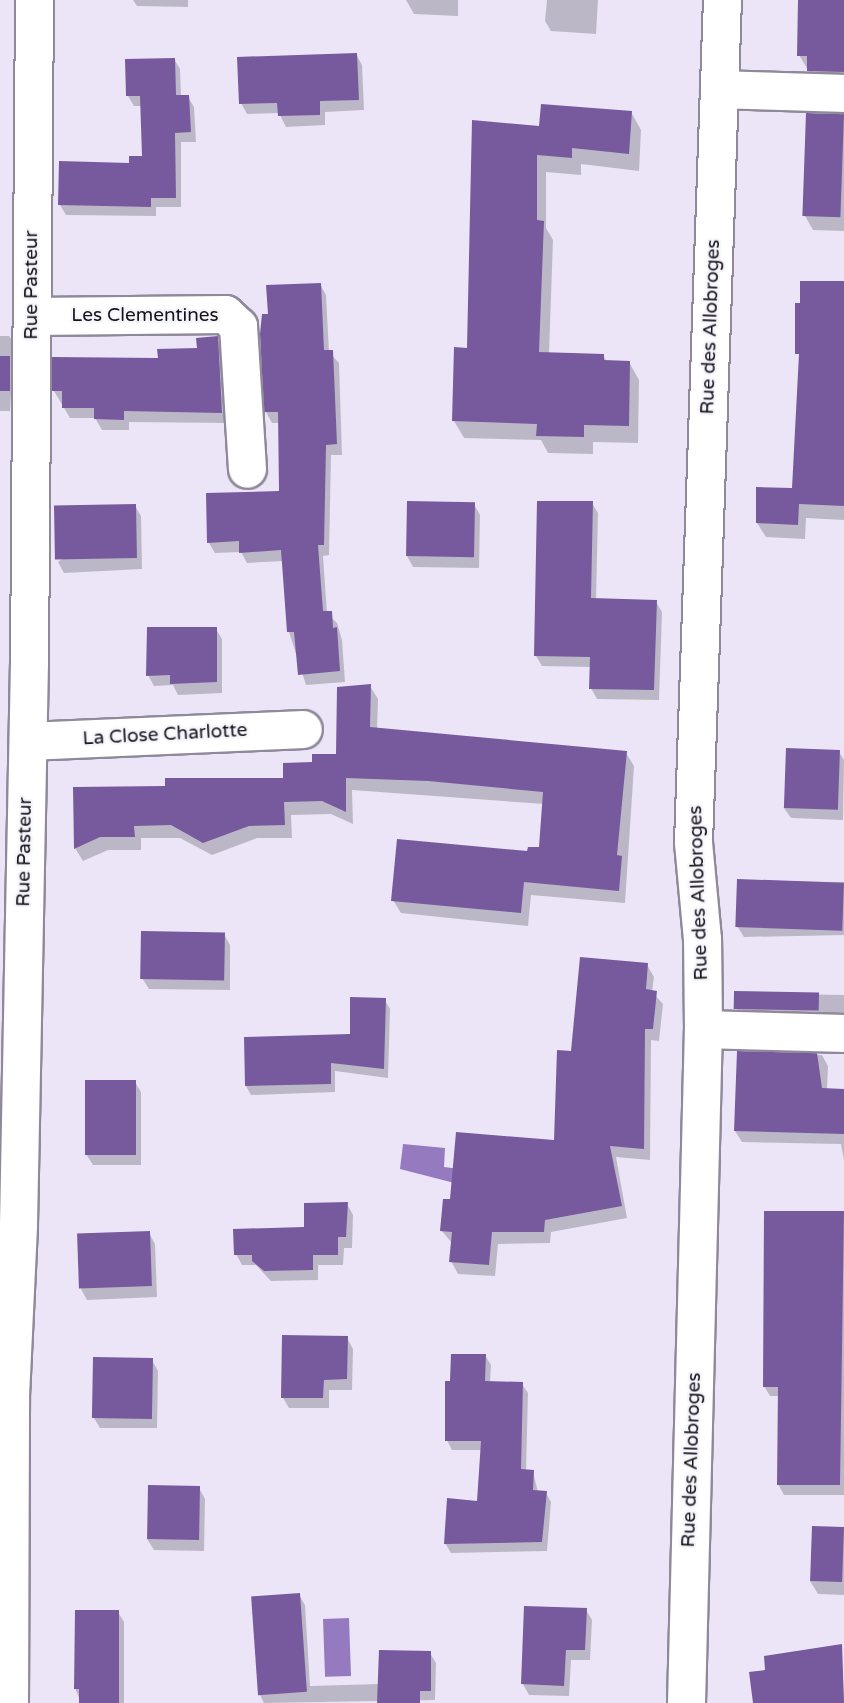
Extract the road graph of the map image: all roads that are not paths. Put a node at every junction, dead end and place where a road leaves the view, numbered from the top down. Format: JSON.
{"nodes":[{"id":1,"x":34,"y":0,"type":"edge"},
{"id":2,"x":722,"y":0,"type":"edge"},
{"id":3,"x":719,"y":89,"type":"junction"},
{"id":4,"x":844,"y":93,"type":"edge"},
{"id":5,"x":32,"y":316,"type":"junction"},
{"id":6,"x":247,"y":469,"type":"dead end"},
{"id":7,"x":303,"y":729,"type":"dead end"},
{"id":8,"x":27,"y":741,"type":"junction"},
{"id":9,"x":704,"y":1029,"type":"junction"},
{"id":10,"x":844,"y":1033,"type":"edge"},
{"id":11,"x":5,"y":1633,"type":"edge"},
{"id":12,"x":9,"y":1703,"type":"edge"},
{"id":13,"x":686,"y":1703,"type":"edge"}],
"edges":[{"from":1,"to":5,"type":"street","name":"Rue Pasteur"},
{"from":2,"to":3,"type":"street","name":"Rue des Allobroges"},
{"from":3,"to":4,"type":"street"},
{"from":3,"to":9,"type":"street","name":"Rue des Allobroges"},
{"from":5,"to":6,"type":"street","name":"Les Clementines"},
{"from":5,"to":8,"type":"street","name":"Rue Pasteur"},
{"from":7,"to":8,"type":"street","name":"La Close Charlotte"},
{"from":8,"to":11,"type":"street","name":"Rue Pasteur"},
{"from":9,"to":10,"type":"street"},
{"from":9,"to":13,"type":"street","name":"Rue des Allobroges"},
{"from":11,"to":12,"type":"street","name":"Rue Pasteur"}]}
